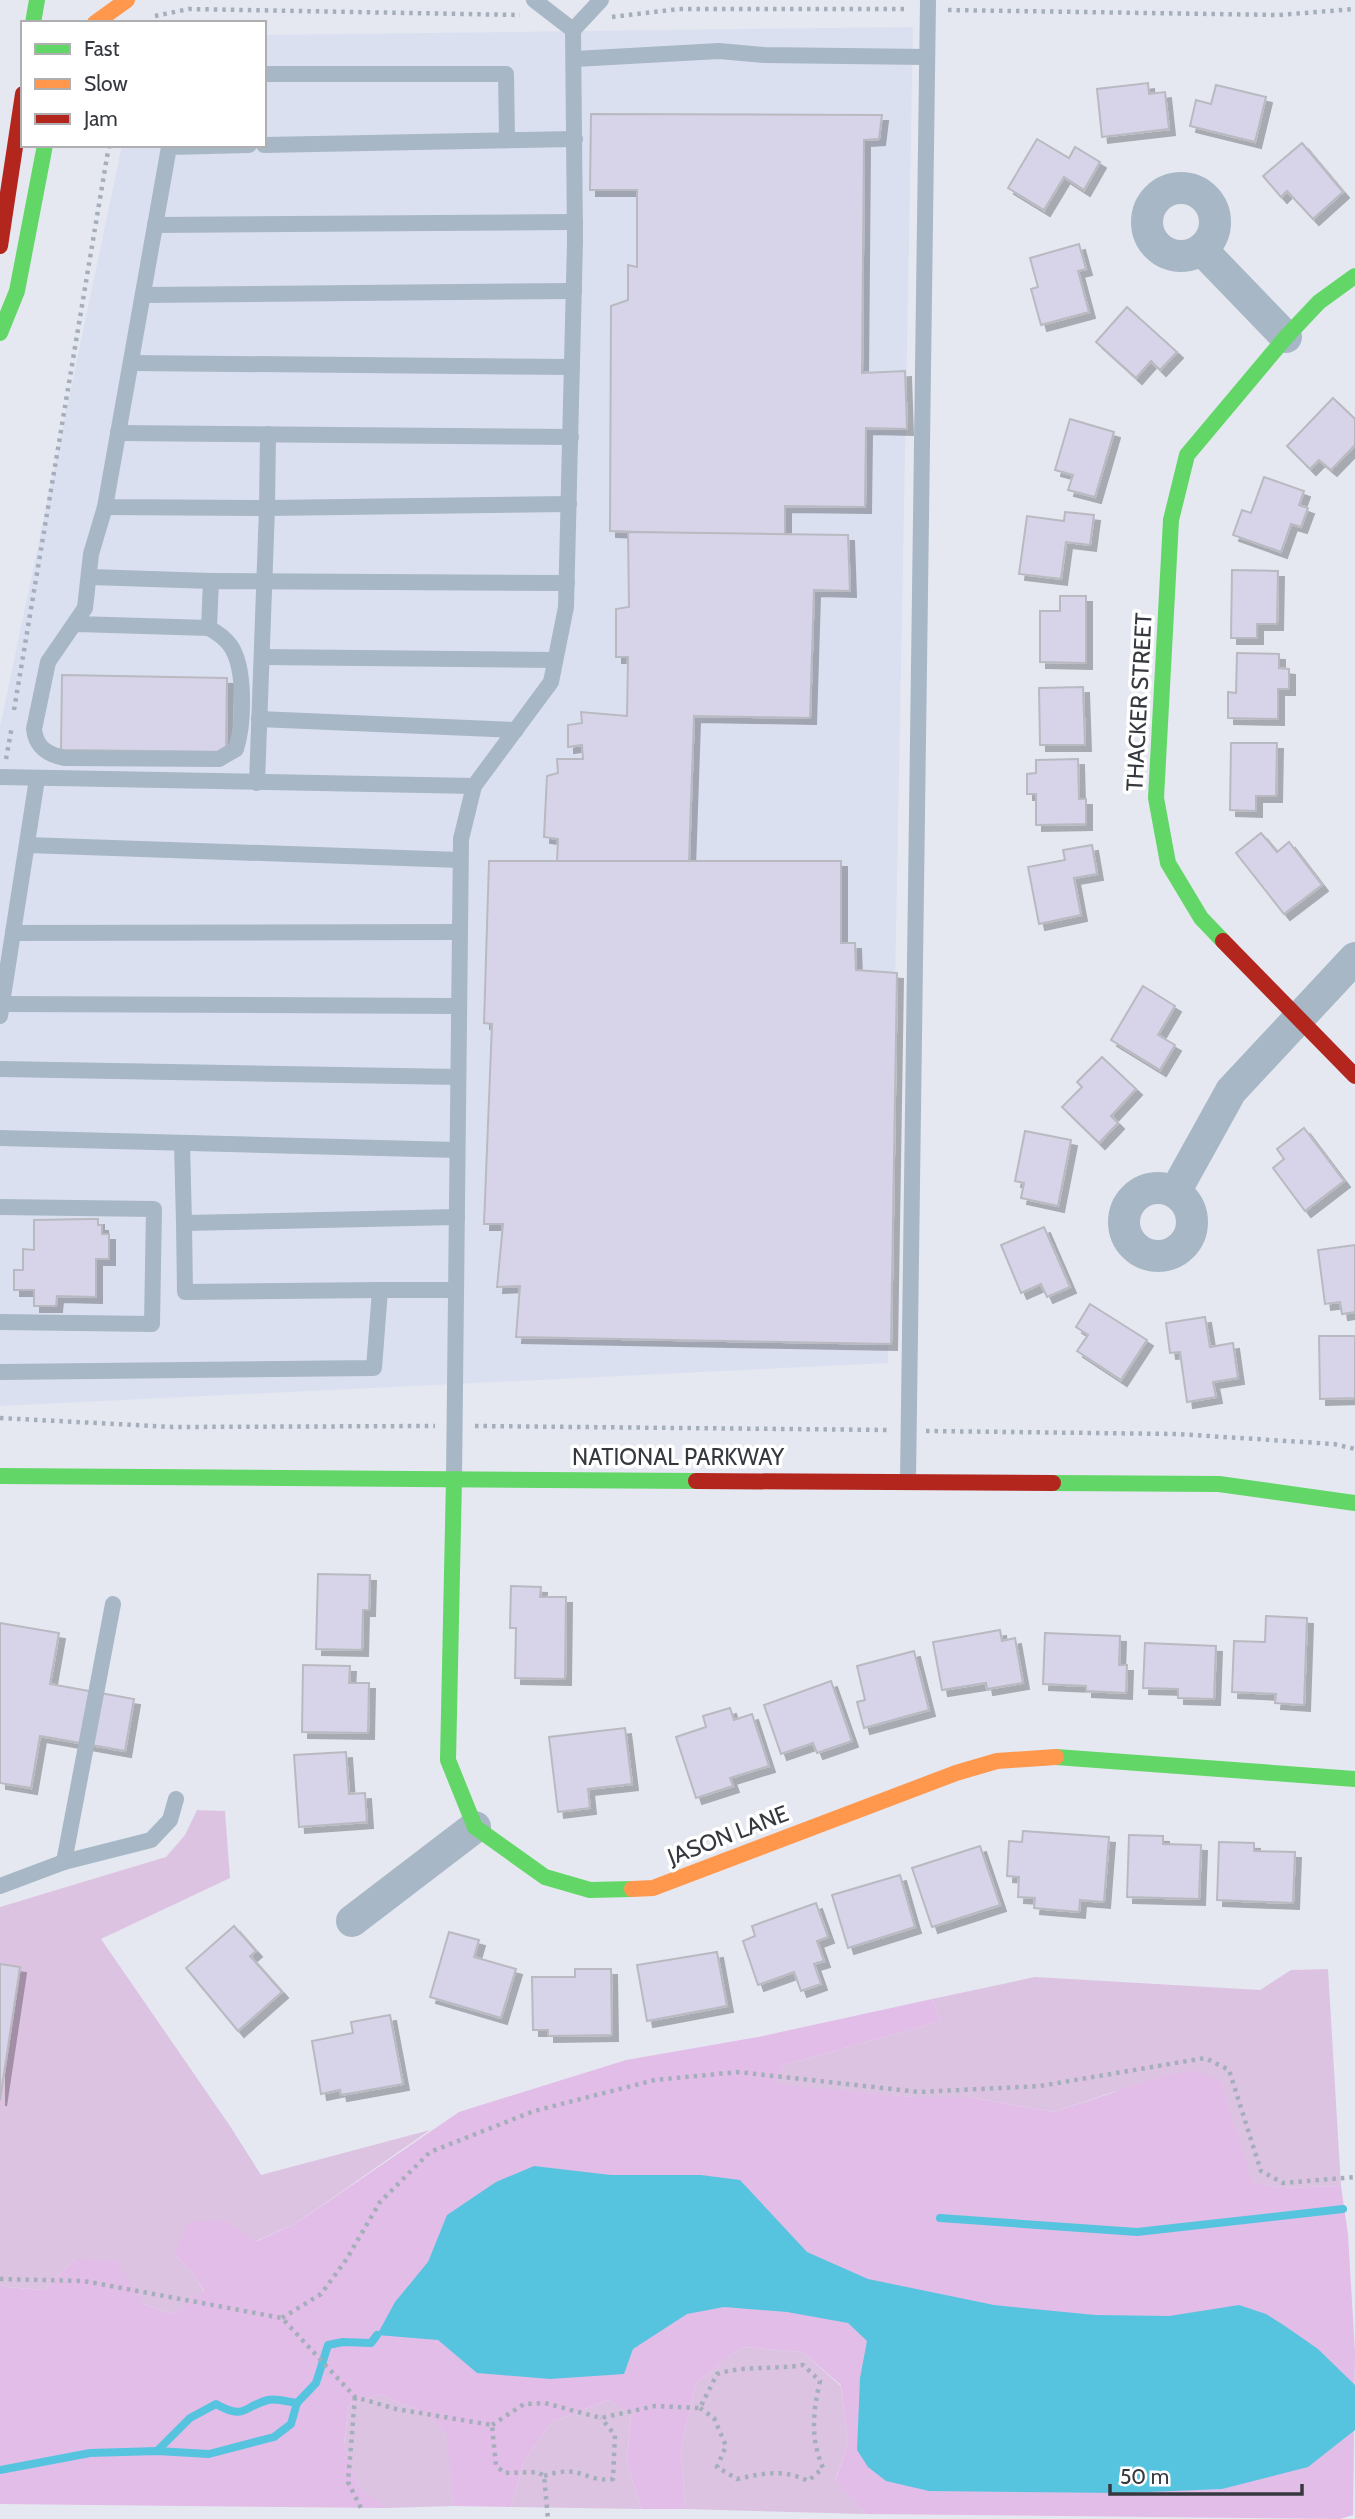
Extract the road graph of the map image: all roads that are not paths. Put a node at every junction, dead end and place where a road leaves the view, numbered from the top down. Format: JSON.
{"nodes":[{"id":1,"x":37,"y":0,"type":"edge"},
{"id":2,"x":127,"y":0,"type":"edge"},
{"id":3,"x":534,"y":0,"type":"edge"},
{"id":4,"x":601,"y":0,"type":"edge"},
{"id":5,"x":928,"y":5,"type":"edge"},
{"id":6,"x":33,"y":21,"type":"edge"},
{"id":7,"x":98,"y":21,"type":"edge"},
{"id":8,"x":579,"y":24,"type":"junction"},
{"id":9,"x":927,"y":57,"type":"junction"},
{"id":10,"x":575,"y":59,"type":"junction"},
{"id":11,"x":266,"y":74,"type":"edge"},
{"id":12,"x":21,"y":107,"type":"edge"},
{"id":13,"x":575,"y":139,"type":"junction"},
{"id":14,"x":507,"y":140,"type":"junction"},
{"id":15,"x":266,"y":145,"type":"edge"},
{"id":16,"x":45,"y":147,"type":"edge"},
{"id":17,"x":169,"y":147,"type":"edge"},
{"id":18,"x":575,"y":222,"type":"junction"},
{"id":19,"x":156,"y":225,"type":"junction"},
{"id":20,"x":0,"y":246,"type":"edge"},
{"id":21,"x":1202,"y":250,"type":"dead end"},
{"id":22,"x":1355,"y":276,"type":"edge"},
{"id":23,"x":574,"y":291,"type":"junction"},
{"id":24,"x":143,"y":295,"type":"junction"},
{"id":25,"x":0,"y":333,"type":"edge"},
{"id":26,"x":1286,"y":337,"type":"junction"},
{"id":27,"x":131,"y":363,"type":"junction"},
{"id":28,"x":572,"y":368,"type":"junction"},
{"id":29,"x":118,"y":433,"type":"junction"},
{"id":30,"x":268,"y":434,"type":"junction"},
{"id":31,"x":571,"y":437,"type":"junction"},
{"id":32,"x":569,"y":504,"type":"junction"},
{"id":33,"x":106,"y":507,"type":"junction"},
{"id":34,"x":267,"y":508,"type":"junction"},
{"id":35,"x":91,"y":578,"type":"junction"},
{"id":36,"x":211,"y":581,"type":"junction"},
{"id":37,"x":265,"y":582,"type":"junction"},
{"id":38,"x":567,"y":583,"type":"junction"},
{"id":39,"x":77,"y":624,"type":"junction"},
{"id":40,"x":209,"y":628,"type":"junction"},
{"id":41,"x":262,"y":657,"type":"junction"},
{"id":42,"x":555,"y":660,"type":"junction"},
{"id":43,"x":259,"y":719,"type":"junction"},
{"id":44,"x":516,"y":730,"type":"junction"},
{"id":45,"x":1,"y":779,"type":"edge"},
{"id":46,"x":37,"y":779,"type":"junction"},
{"id":47,"x":257,"y":783,"type":"junction"},
{"id":48,"x":474,"y":786,"type":"junction"},
{"id":49,"x":27,"y":845,"type":"junction"},
{"id":50,"x":460,"y":860,"type":"junction"},
{"id":51,"x":460,"y":932,"type":"junction"},
{"id":52,"x":13,"y":933,"type":"junction"},
{"id":53,"x":1355,"y":958,"type":"edge"},
{"id":54,"x":459,"y":1006,"type":"junction"},
{"id":55,"x":1,"y":1010,"type":"edge"},
{"id":56,"x":1298,"y":1017,"type":"junction"},
{"id":57,"x":0,"y":1069,"type":"edge"},
{"id":58,"x":1355,"y":1076,"type":"edge"},
{"id":59,"x":458,"y":1077,"type":"junction"},
{"id":60,"x":0,"y":1138,"type":"edge"},
{"id":61,"x":183,"y":1143,"type":"junction"},
{"id":62,"x":457,"y":1150,"type":"junction"},
{"id":63,"x":1175,"y":1192,"type":"dead end"},
{"id":64,"x":0,"y":1207,"type":"edge"},
{"id":65,"x":457,"y":1217,"type":"junction"},
{"id":66,"x":184,"y":1223,"type":"junction"},
{"id":67,"x":380,"y":1290,"type":"junction"},
{"id":68,"x":456,"y":1290,"type":"junction"},
{"id":69,"x":0,"y":1322,"type":"edge"},
{"id":70,"x":0,"y":1372,"type":"edge"},
{"id":71,"x":0,"y":1476,"type":"edge"},
{"id":72,"x":454,"y":1479,"type":"junction"},
{"id":73,"x":908,"y":1481,"type":"junction"},
{"id":74,"x":1355,"y":1503,"type":"edge"},
{"id":75,"x":113,"y":1604,"type":"dead end"},
{"id":76,"x":1355,"y":1779,"type":"edge"},
{"id":77,"x":176,"y":1799,"type":"dead end"},
{"id":78,"x":475,"y":1827,"type":"junction"},
{"id":79,"x":64,"y":1862,"type":"junction"},
{"id":80,"x":0,"y":1886,"type":"edge"},
{"id":81,"x":352,"y":1921,"type":"dead end"}],
"edges":[{"from":1,"to":6,"type":"street"},
{"from":2,"to":7,"type":"street"},
{"from":3,"to":8,"type":"lane"},
{"from":4,"to":8,"type":"lane"},
{"from":5,"to":9,"type":"lane"},
{"from":8,"to":10,"type":"lane"},
{"from":9,"to":10,"type":"lane"},
{"from":9,"to":73,"type":"lane"},
{"from":10,"to":13,"type":"lane"},
{"from":11,"to":14,"type":"lane"},
{"from":12,"to":20,"type":"street"},
{"from":13,"to":14,"type":"lane"},
{"from":13,"to":18,"type":"lane"},
{"from":14,"to":15,"type":"lane"},
{"from":16,"to":25,"type":"street"},
{"from":17,"to":19,"type":"lane"},
{"from":18,"to":19,"type":"lane"},
{"from":18,"to":23,"type":"lane"},
{"from":19,"to":24,"type":"lane"},
{"from":21,"to":26,"type":"street"},
{"from":22,"to":26,"type":"street","name":"THACKER STREET"},
{"from":23,"to":24,"type":"lane"},
{"from":23,"to":28,"type":"lane"},
{"from":24,"to":27,"type":"lane"},
{"from":26,"to":56,"type":"street","name":"THACKER STREET"},
{"from":27,"to":28,"type":"lane"},
{"from":27,"to":29,"type":"lane"},
{"from":28,"to":31,"type":"lane"},
{"from":29,"to":30,"type":"lane"},
{"from":29,"to":33,"type":"lane"},
{"from":30,"to":31,"type":"lane"},
{"from":30,"to":34,"type":"lane"},
{"from":31,"to":32,"type":"lane"},
{"from":32,"to":34,"type":"lane"},
{"from":32,"to":38,"type":"lane"},
{"from":33,"to":34,"type":"lane"},
{"from":33,"to":35,"type":"lane"},
{"from":34,"to":37,"type":"lane"},
{"from":35,"to":36,"type":"lane"},
{"from":35,"to":39,"type":"lane"},
{"from":36,"to":37,"type":"lane"},
{"from":36,"to":40,"type":"lane"},
{"from":37,"to":38,"type":"lane"},
{"from":37,"to":41,"type":"lane"},
{"from":38,"to":42,"type":"lane"},
{"from":39,"to":40,"type":"lane"},
{"from":39,"to":40,"type":"lane"},
{"from":41,"to":42,"type":"lane"},
{"from":41,"to":43,"type":"lane"},
{"from":42,"to":44,"type":"lane"},
{"from":43,"to":44,"type":"lane"},
{"from":43,"to":47,"type":"lane"},
{"from":44,"to":48,"type":"lane"},
{"from":45,"to":46,"type":"lane"},
{"from":46,"to":47,"type":"lane"},
{"from":46,"to":49,"type":"lane"},
{"from":47,"to":48,"type":"lane"},
{"from":48,"to":50,"type":"lane"},
{"from":49,"to":50,"type":"lane"},
{"from":49,"to":52,"type":"lane"},
{"from":50,"to":51,"type":"lane"},
{"from":51,"to":52,"type":"lane"},
{"from":51,"to":54,"type":"lane"},
{"from":52,"to":55,"type":"lane"},
{"from":53,"to":56,"type":"street"},
{"from":54,"to":55,"type":"lane"},
{"from":54,"to":59,"type":"lane"},
{"from":56,"to":58,"type":"street","name":"THACKER STREET"},
{"from":56,"to":63,"type":"street"},
{"from":57,"to":59,"type":"lane"},
{"from":59,"to":62,"type":"lane"},
{"from":60,"to":61,"type":"lane"},
{"from":61,"to":62,"type":"lane"},
{"from":61,"to":66,"type":"lane"},
{"from":62,"to":65,"type":"lane"},
{"from":64,"to":69,"type":"lane"},
{"from":65,"to":66,"type":"lane"},
{"from":65,"to":68,"type":"lane"},
{"from":66,"to":67,"type":"lane"},
{"from":67,"to":68,"type":"lane"},
{"from":67,"to":70,"type":"lane"},
{"from":68,"to":72,"type":"lane"},
{"from":71,"to":72,"type":"street","name":"NATIONAL PARKWAY"},
{"from":72,"to":73,"type":"street","name":"NATIONAL PARKWAY"},
{"from":72,"to":78,"type":"street"},
{"from":73,"to":74,"type":"street","name":"NATIONAL PARKWAY"},
{"from":75,"to":79,"type":"lane"},
{"from":76,"to":78,"type":"street","name":"JASON LANE"},
{"from":77,"to":79,"type":"lane"},
{"from":78,"to":81,"type":"street"},
{"from":79,"to":80,"type":"lane"}]}
